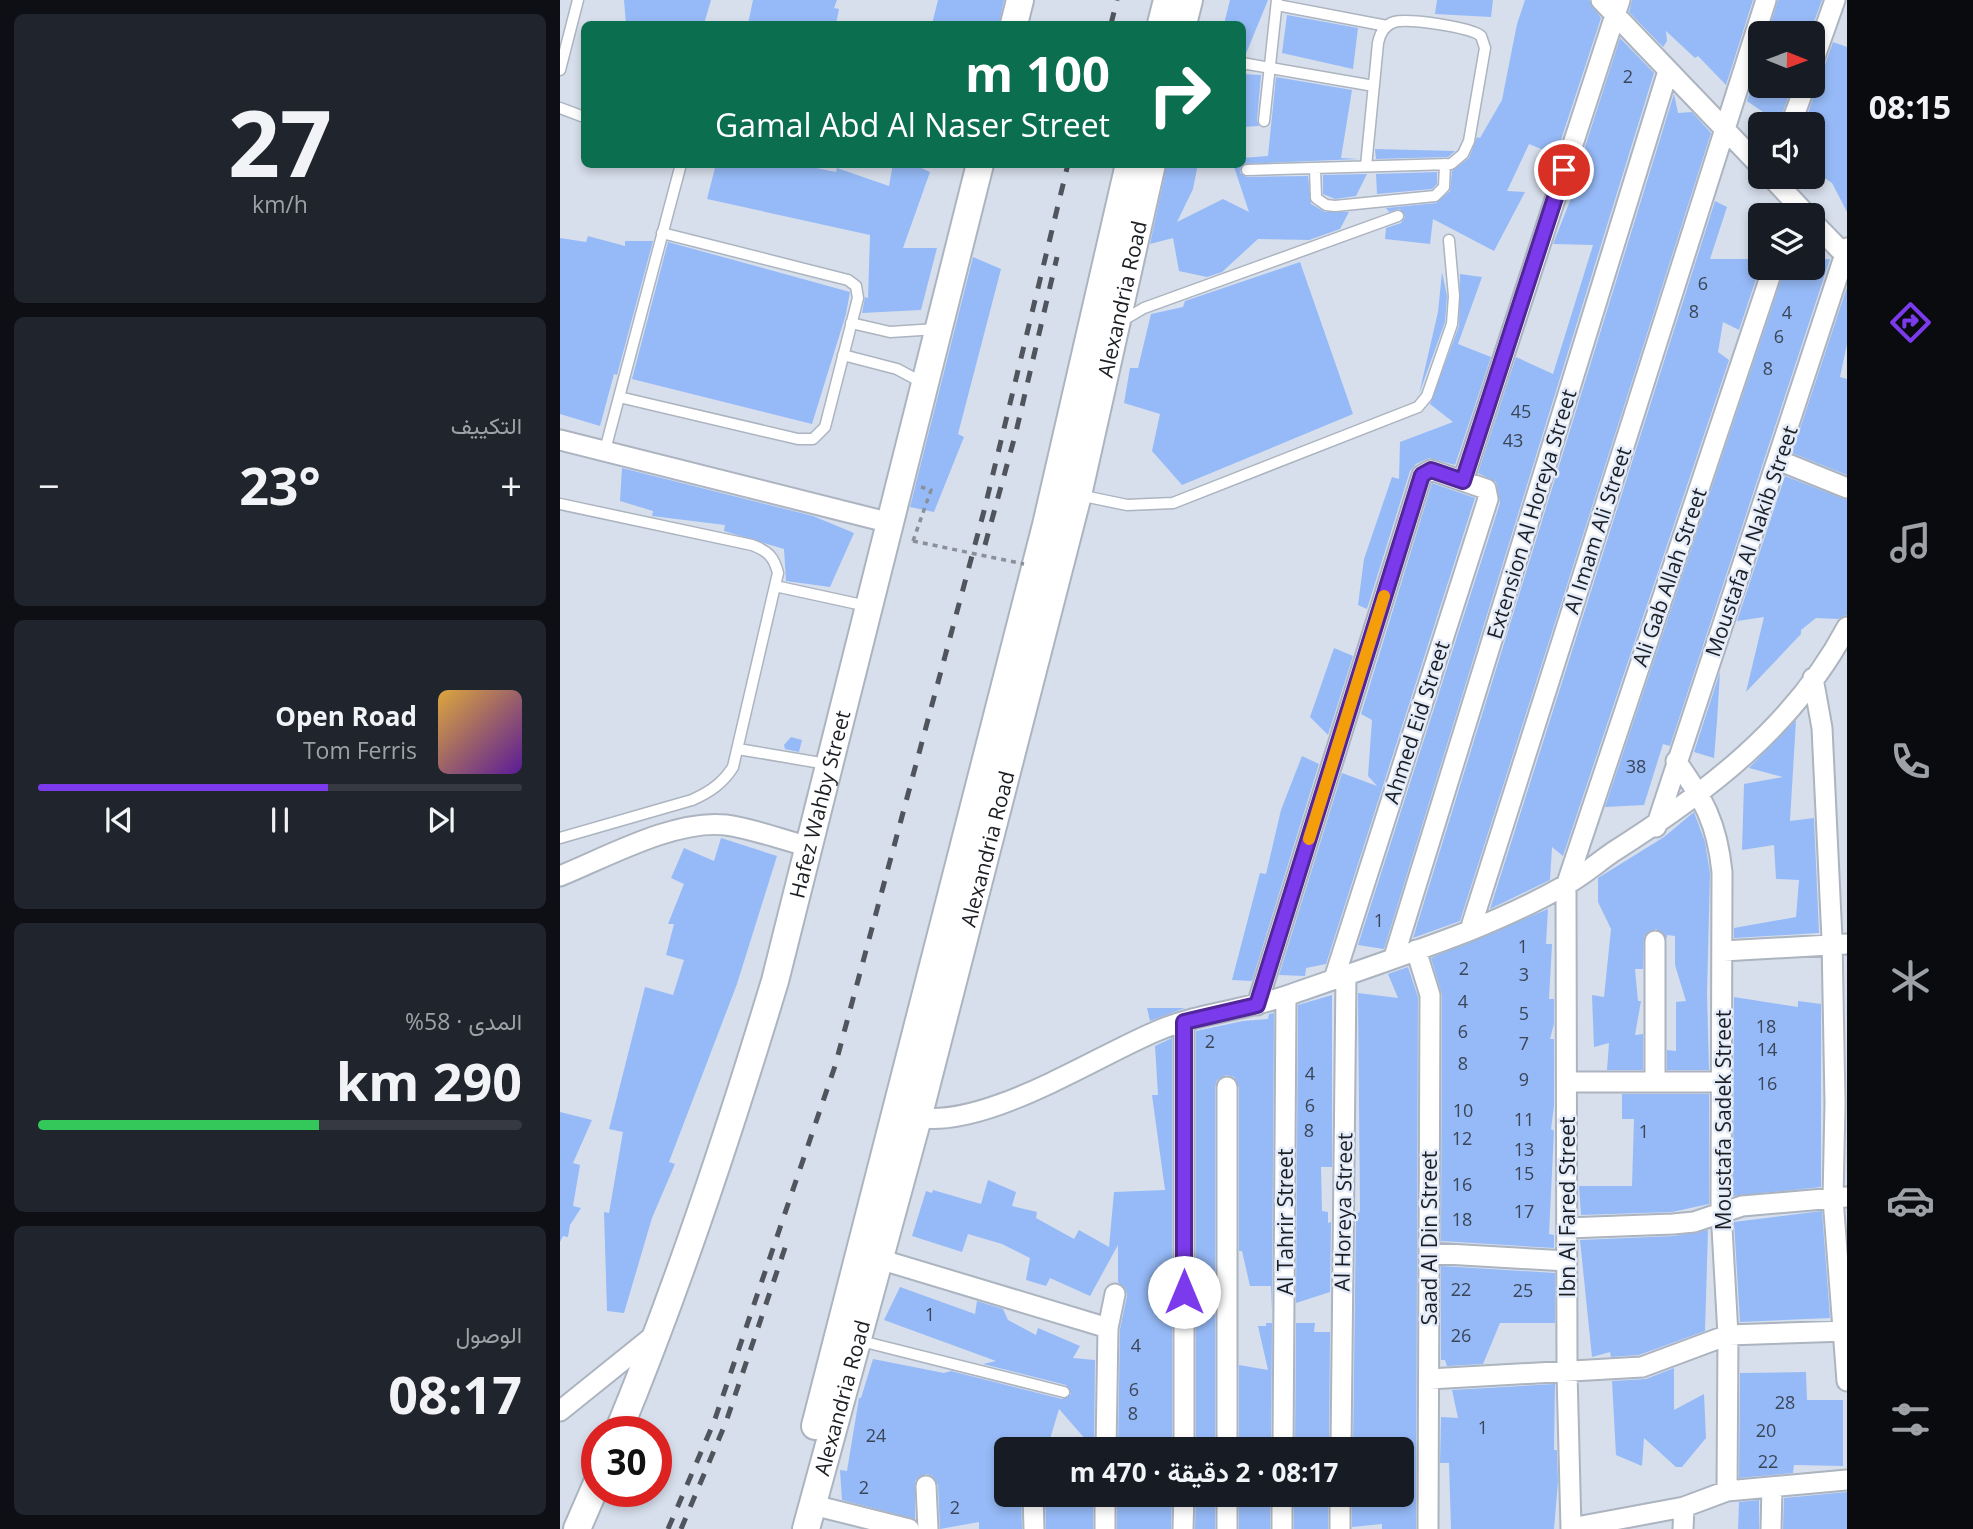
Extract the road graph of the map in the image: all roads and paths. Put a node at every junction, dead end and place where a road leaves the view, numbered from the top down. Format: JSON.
{"nodes":[{"id":1,"x":578,"y":0,"type":"edge"},
{"id":2,"x":1020,"y":0,"type":"edge"},
{"id":3,"x":1167,"y":0,"type":"edge"},
{"id":4,"x":1189,"y":0,"type":"edge"},
{"id":5,"x":1766,"y":0,"type":"edge"},
{"id":6,"x":1835,"y":0,"type":"edge"},
{"id":7,"x":1277,"y":3,"type":"edge"},
{"id":8,"x":1612,"y":5,"type":"edge"},
{"id":9,"x":1015,"y":21,"type":"edge"},
{"id":10,"x":1162,"y":21,"type":"edge"},
{"id":11,"x":1184,"y":21,"type":"edge"},
{"id":12,"x":1387,"y":26,"type":"junction"},
{"id":13,"x":1825,"y":28,"type":"edge"},
{"id":14,"x":1246,"y":63,"type":"edge"},
{"id":15,"x":1270,"y":68,"type":"junction"},
{"id":16,"x":560,"y":70,"type":"edge"},
{"id":17,"x":1668,"y":71,"type":"junction"},
{"id":18,"x":1374,"y":86,"type":"junction"},
{"id":19,"x":560,"y":108,"type":"edge"},
{"id":20,"x":581,"y":116,"type":"edge"},
{"id":21,"x":1264,"y":121,"type":"dead end"},
{"id":22,"x":1723,"y":129,"type":"junction"},
{"id":23,"x":1748,"y":154,"type":"edge"},
{"id":24,"x":1445,"y":164,"type":"junction"},
{"id":25,"x":1366,"y":166,"type":"junction"},
{"id":26,"x":680,"y":168,"type":"edge"},
{"id":27,"x":979,"y":168,"type":"edge"},
{"id":28,"x":1128,"y":168,"type":"edge"},
{"id":29,"x":1151,"y":168,"type":"edge"},
{"id":30,"x":1315,"y":168,"type":"junction"},
{"id":31,"x":1247,"y":170,"type":"dead end"},
{"id":32,"x":1780,"y":189,"type":"edge"},
{"id":33,"x":1791,"y":203,"type":"edge"},
{"id":34,"x":1398,"y":216,"type":"dead end"},
{"id":35,"x":662,"y":233,"type":"junction"},
{"id":36,"x":1825,"y":233,"type":"edge"},
{"id":37,"x":1449,"y":240,"type":"dead end"},
{"id":38,"x":1846,"y":253,"type":"edge"},
{"id":39,"x":1769,"y":280,"type":"edge"},
{"id":40,"x":851,"y":323,"type":"junction"},
{"id":41,"x":1105,"y":323,"type":"junction"},
{"id":42,"x":941,"y":328,"type":"junction"},
{"id":43,"x":843,"y":355,"type":"junction"},
{"id":44,"x":1096,"y":361,"type":"junction"},
{"id":45,"x":926,"y":385,"type":"junction"},
{"id":46,"x":619,"y":397,"type":"junction"},
{"id":47,"x":560,"y":440,"type":"edge"},
{"id":48,"x":605,"y":450,"type":"junction"},
{"id":49,"x":1779,"y":460,"type":"junction"},
{"id":50,"x":1463,"y":481,"type":"junction"},
{"id":51,"x":1847,"y":488,"type":"edge"},
{"id":52,"x":931,"y":490,"type":"dead end"},
{"id":53,"x":1078,"y":495,"type":"junction"},
{"id":54,"x":560,"y":504,"type":"edge"},
{"id":55,"x":891,"y":523,"type":"junction"},
{"id":56,"x":1024,"y":564,"type":"dead end"},
{"id":57,"x":775,"y":586,"type":"junction"},
{"id":58,"x":871,"y":607,"type":"junction"},
{"id":59,"x":1847,"y":627,"type":"edge"},
{"id":60,"x":1813,"y":678,"type":"junction"},
{"id":61,"x":738,"y":749,"type":"junction"},
{"id":62,"x":1676,"y":761,"type":"junction"},
{"id":63,"x":831,"y":764,"type":"junction"},
{"id":64,"x":1700,"y":795,"type":"junction"},
{"id":65,"x":1656,"y":827,"type":"junction"},
{"id":66,"x":560,"y":838,"type":"edge"},
{"id":67,"x":810,"y":848,"type":"junction"},
{"id":68,"x":560,"y":876,"type":"edge"},
{"id":69,"x":1566,"y":886,"type":"junction"},
{"id":70,"x":1471,"y":930,"type":"junction"},
{"id":71,"x":1655,"y":941,"type":"dead end"},
{"id":72,"x":1840,"y":945,"type":"edge"},
{"id":73,"x":1416,"y":950,"type":"junction"},
{"id":74,"x":1723,"y":951,"type":"junction"},
{"id":75,"x":1394,"y":957,"type":"junction"},
{"id":76,"x":1340,"y":977,"type":"junction"},
{"id":77,"x":1286,"y":996,"type":"junction"},
{"id":78,"x":1257,"y":1005,"type":"junction"},
{"id":79,"x":1184,"y":1022,"type":"junction"},
{"id":80,"x":1566,"y":1082,"type":"junction"},
{"id":81,"x":1655,"y":1082,"type":"junction"},
{"id":82,"x":1721,"y":1082,"type":"junction"},
{"id":83,"x":1227,"y":1087,"type":"dead end"},
{"id":84,"x":907,"y":1115,"type":"junction"},
{"id":85,"x":1840,"y":1198,"type":"edge"},
{"id":86,"x":1721,"y":1210,"type":"junction"},
{"id":87,"x":1567,"y":1228,"type":"junction"},
{"id":88,"x":1429,"y":1253,"type":"junction"},
{"id":89,"x":879,"y":1259,"type":"junction"},
{"id":90,"x":1567,"y":1261,"type":"junction"},
{"id":91,"x":1115,"y":1294,"type":"dead end"},
{"id":92,"x":1108,"y":1328,"type":"junction"},
{"id":93,"x":1845,"y":1331,"type":"edge"},
{"id":94,"x":658,"y":1332,"type":"junction"},
{"id":95,"x":1728,"y":1335,"type":"junction"},
{"id":96,"x":857,"y":1340,"type":"junction"},
{"id":97,"x":1567,"y":1371,"type":"junction"},
{"id":98,"x":1429,"y":1379,"type":"junction"},
{"id":99,"x":1847,"y":1381,"type":"edge"},
{"id":100,"x":1064,"y":1392,"type":"dead end"},
{"id":101,"x":560,"y":1411,"type":"edge"},
{"id":102,"x":624,"y":1416,"type":"edge"},
{"id":103,"x":1106,"y":1437,"type":"edge"},
{"id":104,"x":1184,"y":1437,"type":"edge"},
{"id":105,"x":1227,"y":1437,"type":"edge"},
{"id":106,"x":1283,"y":1437,"type":"edge"},
{"id":107,"x":1341,"y":1437,"type":"edge"},
{"id":108,"x":1847,"y":1480,"type":"edge"},
{"id":109,"x":926,"y":1486,"type":"dead end"},
{"id":110,"x":1772,"y":1487,"type":"junction"},
{"id":111,"x":1727,"y":1491,"type":"junction"},
{"id":112,"x":587,"y":1507,"type":"edge"},
{"id":113,"x":1033,"y":1507,"type":"edge"},
{"id":114,"x":1105,"y":1507,"type":"edge"},
{"id":115,"x":1184,"y":1507,"type":"edge"},
{"id":116,"x":1227,"y":1507,"type":"edge"},
{"id":117,"x":1282,"y":1507,"type":"edge"},
{"id":118,"x":1340,"y":1507,"type":"edge"},
{"id":119,"x":1684,"y":1507,"type":"junction"},
{"id":120,"x":810,"y":1517,"type":"edge"},
{"id":121,"x":577,"y":1529,"type":"edge"},
{"id":122,"x":788,"y":1529,"type":"edge"},
{"id":123,"x":909,"y":1529,"type":"edge"},
{"id":124,"x":928,"y":1529,"type":"edge"},
{"id":125,"x":1034,"y":1529,"type":"edge"},
{"id":126,"x":1104,"y":1529,"type":"edge"},
{"id":127,"x":1184,"y":1529,"type":"edge"},
{"id":128,"x":1227,"y":1529,"type":"edge"},
{"id":129,"x":1282,"y":1529,"type":"edge"},
{"id":130,"x":1340,"y":1529,"type":"edge"},
{"id":131,"x":1428,"y":1529,"type":"edge"},
{"id":132,"x":1571,"y":1529,"type":"edge"},
{"id":133,"x":1683,"y":1529,"type":"edge"},
{"id":134,"x":1771,"y":1529,"type":"edge"}],
"edges":[{"from":1,"to":16,"type":"lane"},
{"from":2,"to":9,"type":"main road"},
{"from":3,"to":10,"type":"main road"},
{"from":4,"to":11,"type":"main road"},
{"from":5,"to":22,"type":"street","name":"Al Imam Ali Street"},
{"from":6,"to":13,"type":"street"},
{"from":7,"to":12,"type":"lane"},
{"from":7,"to":15,"type":"lane"},
{"from":8,"to":17,"type":"street"},
{"from":8,"to":50,"type":"street"},
{"from":12,"to":18,"type":"lane"},
{"from":12,"to":24,"type":"lane"},
{"from":14,"to":15,"type":"lane"},
{"from":15,"to":18,"type":"lane"},
{"from":15,"to":21,"type":"lane"},
{"from":17,"to":22,"type":"street"},
{"from":17,"to":75,"type":"street","name":"Extension Al Horeya Street"},
{"from":18,"to":25,"type":"lane"},
{"from":19,"to":20,"type":"lane"},
{"from":22,"to":23,"type":"street"},
{"from":22,"to":70,"type":"street","name":"Al Imam Ali Street"},
{"from":24,"to":25,"type":"lane"},
{"from":24,"to":30,"type":"lane"},
{"from":25,"to":30,"type":"lane"},
{"from":26,"to":35,"type":"lane"},
{"from":27,"to":42,"type":"main road","name":"Hafez Wahby Street"},
{"from":28,"to":41,"type":"main road","name":"Alexandria Road"},
{"from":29,"to":41,"type":"main road","name":"Alexandria Road"},
{"from":30,"to":31,"type":"lane"},
{"from":32,"to":33,"type":"street"},
{"from":34,"to":41,"type":"lane"},
{"from":35,"to":40,"type":"lane"},
{"from":35,"to":46,"type":"lane"},
{"from":36,"to":38,"type":"street"},
{"from":37,"to":53,"type":"lane"},
{"from":38,"to":49,"type":"street","name":"Moustafa Al Nakib Street"},
{"from":39,"to":69,"type":"street","name":"Ali Gab Allah Street"},
{"from":40,"to":42,"type":"lane"},
{"from":40,"to":43,"type":"lane"},
{"from":41,"to":44,"type":"main road","name":"Alexandria Road"},
{"from":42,"to":45,"type":"main road","name":"Hafez Wahby Street"},
{"from":43,"to":45,"type":"lane"},
{"from":43,"to":46,"type":"lane"},
{"from":44,"to":53,"type":"main road","name":"Alexandria Road"},
{"from":44,"to":84,"type":"main road","name":"Alexandria Road"},
{"from":45,"to":55,"type":"main road","name":"Hafez Wahby Street"},
{"from":46,"to":48,"type":"lane"},
{"from":47,"to":48,"type":"street"},
{"from":48,"to":55,"type":"street"},
{"from":49,"to":51,"type":"street"},
{"from":49,"to":62,"type":"street","name":"Moustafa Al Nakib Street"},
{"from":50,"to":76,"type":"street","name":"Ahmed Eid Street"},
{"from":50,"to":78,"type":"street"},
{"from":52,"to":56,"type":"path","bridge":true},
{"from":53,"to":84,"type":"main road","name":"Alexandria Road"},
{"from":54,"to":57,"type":"lane"},
{"from":55,"to":58,"type":"main road","name":"Hafez Wahby Street"},
{"from":57,"to":58,"type":"lane"},
{"from":57,"to":61,"type":"lane"},
{"from":58,"to":63,"type":"main road","name":"Hafez Wahby Street"},
{"from":59,"to":60,"type":"street"},
{"from":60,"to":64,"type":"street"},
{"from":60,"to":72,"type":"street"},
{"from":61,"to":63,"type":"lane"},
{"from":61,"to":66,"type":"lane"},
{"from":62,"to":64,"type":"street","name":"Moustafa Sadek Street"},
{"from":62,"to":65,"type":"street","name":"Moustafa Al Nakib Street"},
{"from":63,"to":67,"type":"main road","name":"Hafez Wahby Street"},
{"from":64,"to":65,"type":"street"},
{"from":64,"to":74,"type":"street","name":"Moustafa Sadek Street"},
{"from":65,"to":69,"type":"street"},
{"from":67,"to":68,"type":"street"},
{"from":67,"to":94,"type":"main road","name":"Hafez Wahby Street"},
{"from":69,"to":70,"type":"street"},
{"from":69,"to":80,"type":"street","name":"Ibn Al Fared Street"},
{"from":70,"to":73,"type":"street"},
{"from":71,"to":81,"type":"street"},
{"from":72,"to":74,"type":"street"},
{"from":72,"to":85,"type":"street"},
{"from":73,"to":75,"type":"street"},
{"from":73,"to":88,"type":"street","name":"Saad Al Din Street"},
{"from":74,"to":82,"type":"street","name":"Moustafa Sadek Street"},
{"from":75,"to":76,"type":"street"},
{"from":76,"to":77,"type":"street"},
{"from":76,"to":107,"type":"street","name":"Al Horeya Street"},
{"from":77,"to":78,"type":"street"},
{"from":77,"to":106,"type":"street","name":"Al Tahrir Street"},
{"from":78,"to":79,"type":"street"},
{"from":79,"to":84,"type":"street"},
{"from":79,"to":104,"type":"street"},
{"from":80,"to":81,"type":"street"},
{"from":80,"to":87,"type":"street","name":"Ibn Al Fared Street"},
{"from":81,"to":82,"type":"street"},
{"from":82,"to":86,"type":"street","name":"Moustafa Sadek Street"},
{"from":83,"to":105,"type":"street"},
{"from":84,"to":89,"type":"main road","name":"Alexandria Road"},
{"from":84,"to":122,"type":"main road","name":"Alexandria Road"},
{"from":85,"to":86,"type":"street"},
{"from":85,"to":93,"type":"street"},
{"from":86,"to":87,"type":"street"},
{"from":86,"to":95,"type":"street","name":"Moustafa Sadek Street"},
{"from":87,"to":90,"type":"street","name":"Ibn Al Fared Street"},
{"from":88,"to":90,"type":"street"},
{"from":88,"to":98,"type":"street","name":"Saad Al Din Street"},
{"from":89,"to":92,"type":"street"},
{"from":89,"to":96,"type":"main road","name":"Alexandria Road"},
{"from":90,"to":97,"type":"street","name":"Ibn Al Fared Street"},
{"from":91,"to":92,"type":"street"},
{"from":92,"to":103,"type":"street"},
{"from":93,"to":95,"type":"street"},
{"from":93,"to":99,"type":"street"},
{"from":94,"to":101,"type":"street"},
{"from":94,"to":102,"type":"main road","name":"Hafez Wahby Street"},
{"from":95,"to":97,"type":"street"},
{"from":95,"to":111,"type":"street","name":"Moustafa Sadek Street"},
{"from":96,"to":100,"type":"lane"},
{"from":96,"to":120,"type":"main road","name":"Alexandria Road"},
{"from":97,"to":98,"type":"street"},
{"from":97,"to":132,"type":"street","name":"Ibn Al Fared Street"},
{"from":98,"to":131,"type":"street","name":"Saad Al Din Street"},
{"from":108,"to":110,"type":"street"},
{"from":109,"to":124,"type":"street"},
{"from":110,"to":111,"type":"street"},
{"from":110,"to":134,"type":"street"},
{"from":111,"to":119,"type":"street"},
{"from":112,"to":121,"type":"main road"},
{"from":113,"to":125,"type":"street"},
{"from":114,"to":126,"type":"street"},
{"from":115,"to":127,"type":"street"},
{"from":116,"to":128,"type":"street"},
{"from":117,"to":129,"type":"street"},
{"from":118,"to":130,"type":"street"},
{"from":119,"to":132,"type":"street"},
{"from":119,"to":133,"type":"street"},
{"from":120,"to":123,"type":"street"}]}
